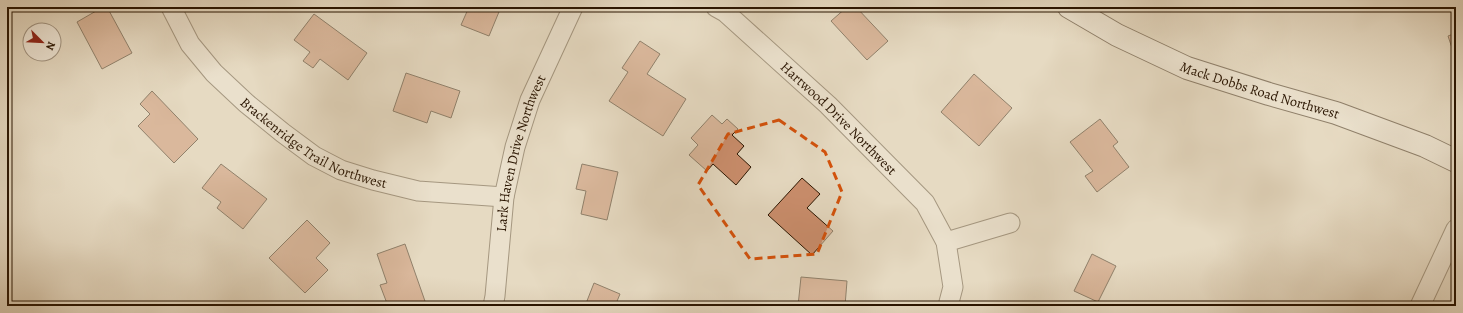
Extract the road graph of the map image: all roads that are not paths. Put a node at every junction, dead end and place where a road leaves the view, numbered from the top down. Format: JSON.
{"nodes":[{"id":1,"x":171,"y":7,"type":"edge"},
{"id":2,"x":573,"y":7,"type":"edge"},
{"id":3,"x":716,"y":7,"type":"edge"},
{"id":4,"x":1069,"y":7,"type":"edge"},
{"id":5,"x":1456,"y":161,"type":"edge"},
{"id":6,"x":504,"y":197,"type":"junction"},
{"id":7,"x":1010,"y":223,"type":"dead end"},
{"id":8,"x":1456,"y":229,"type":"edge"},
{"id":9,"x":946,"y":242,"type":"junction"},
{"id":10,"x":493,"y":306,"type":"edge"},
{"id":11,"x":948,"y":306,"type":"edge"},
{"id":12,"x":1420,"y":306,"type":"edge"}],
"edges":[{"from":1,"to":6,"type":"street","name":"Brackenridge Trail Northwest"},
{"from":2,"to":6,"type":"street","name":"Lark Haven Drive Northwest"},
{"from":3,"to":9,"type":"street","name":"Hartwood Drive Northwest"},
{"from":4,"to":5,"type":"street","name":"Mack Dobbs Road Northwest"},
{"from":6,"to":10,"type":"street","name":"Lark Haven Drive Northwest"},
{"from":7,"to":9,"type":"street"},
{"from":8,"to":12,"type":"street"},
{"from":9,"to":11,"type":"street","name":"Hartwood Drive Northwest"}]}
